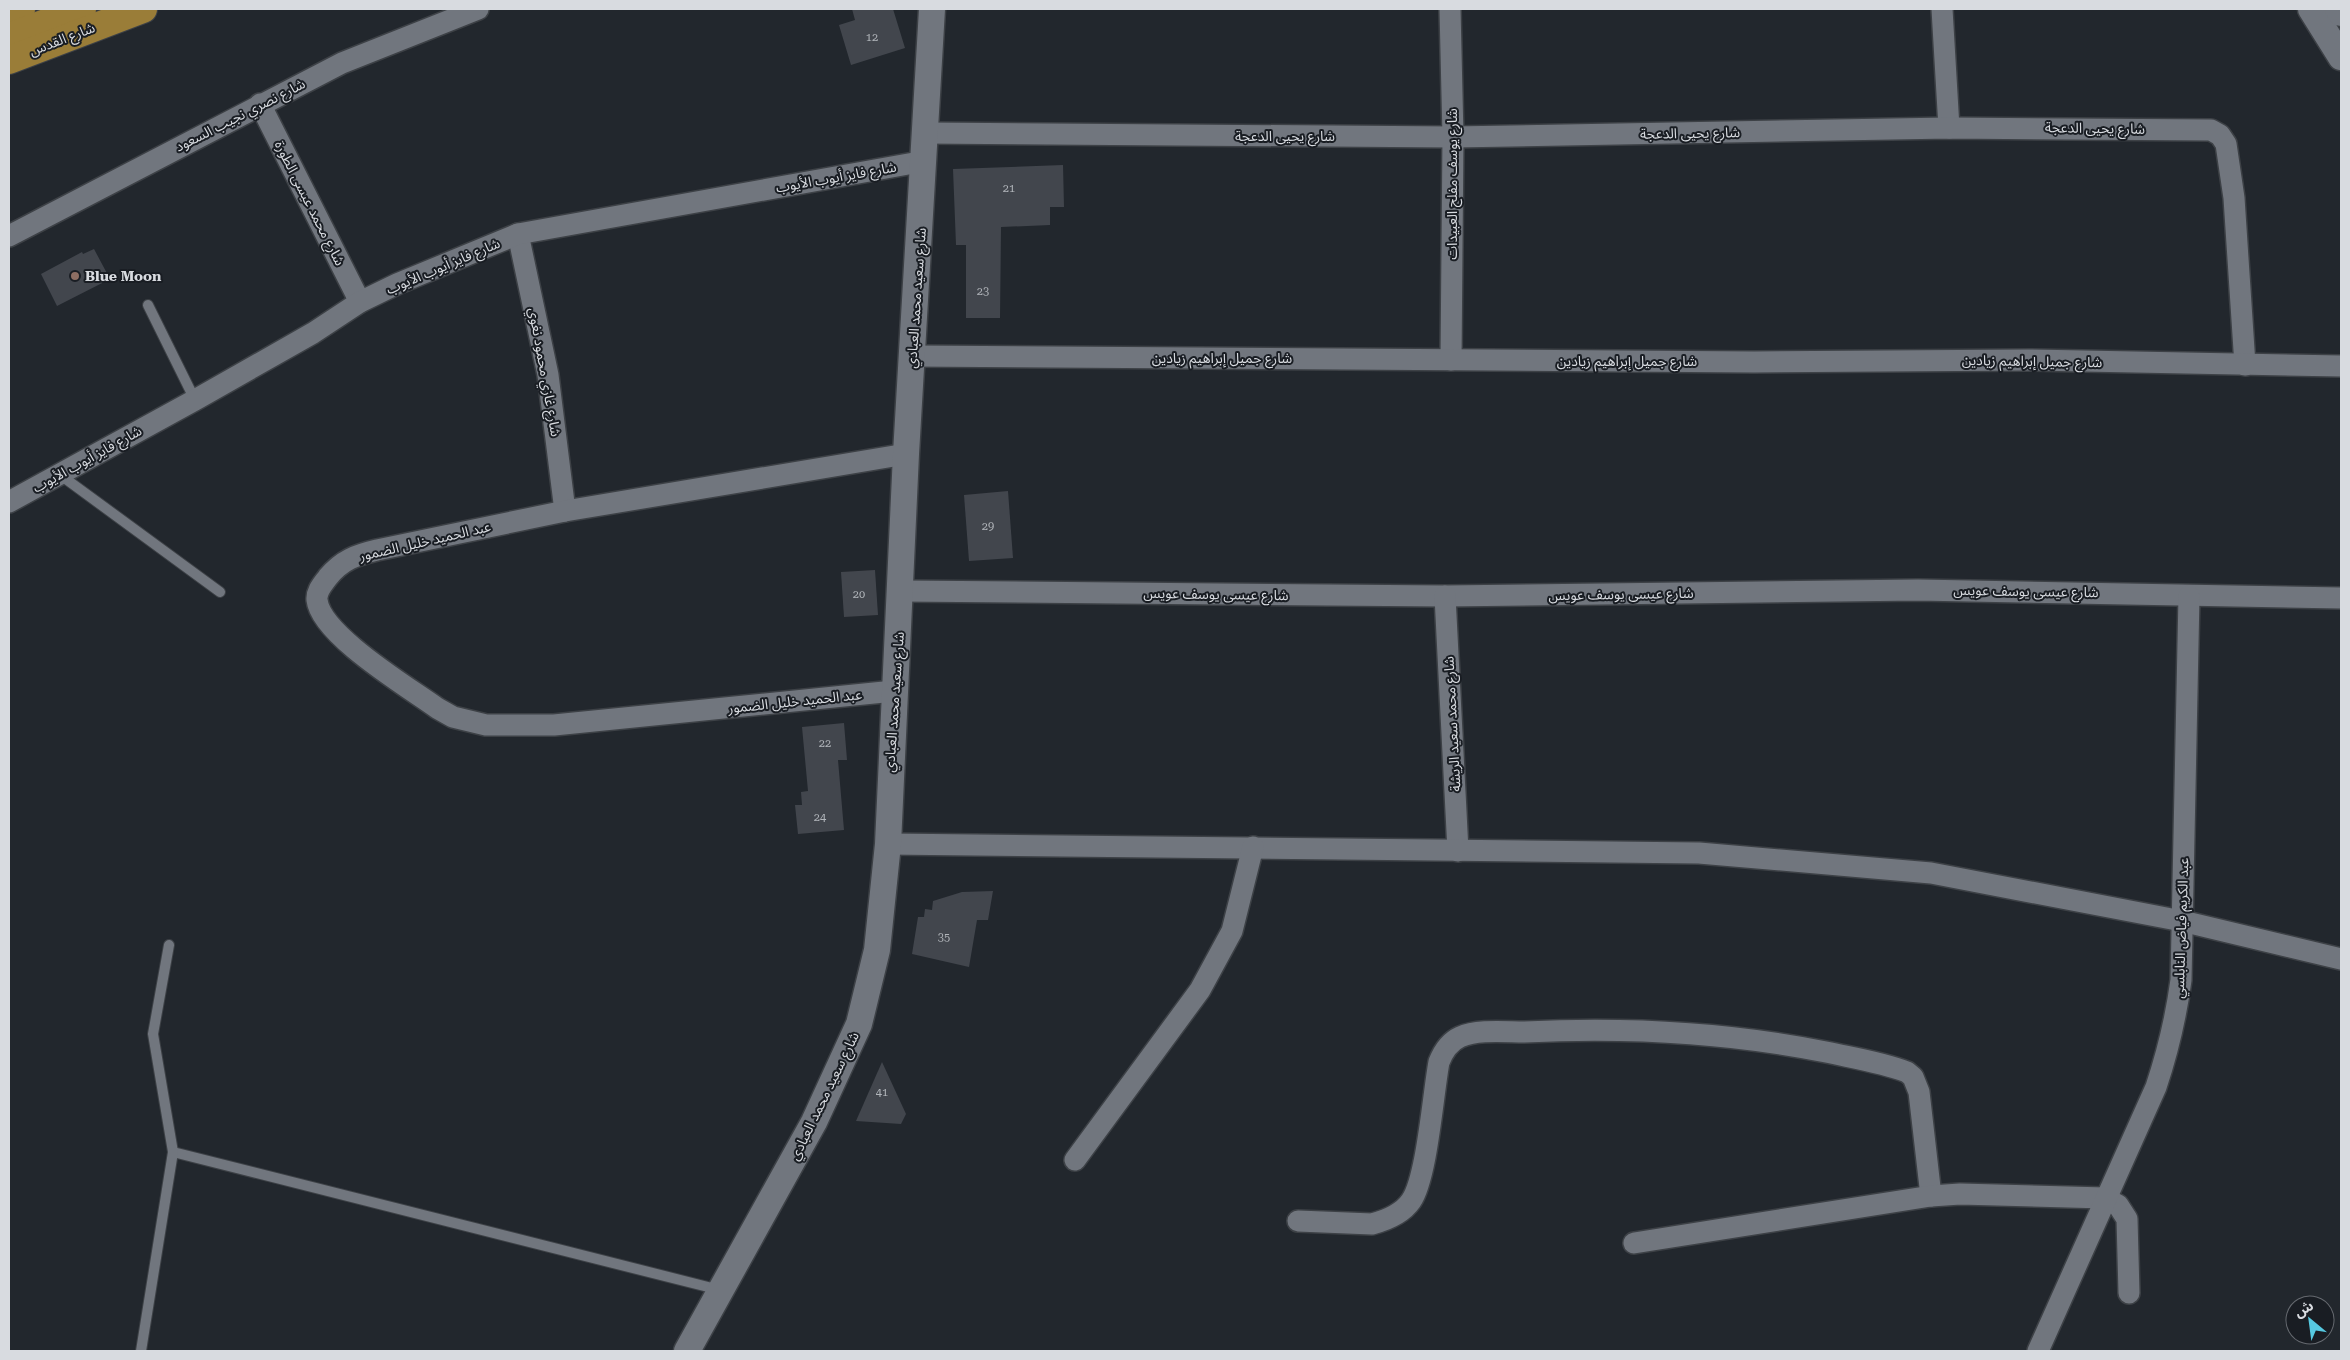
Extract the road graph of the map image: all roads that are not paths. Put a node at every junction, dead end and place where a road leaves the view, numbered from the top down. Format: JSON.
{"nodes":[{"id":1,"x":21,"y":9,"type":"edge"},
{"id":2,"x":82,"y":9,"type":"edge"},
{"id":3,"x":143,"y":9,"type":"edge"},
{"id":4,"x":478,"y":9,"type":"edge"},
{"id":5,"x":932,"y":9,"type":"edge"},
{"id":6,"x":1450,"y":9,"type":"edge"},
{"id":7,"x":1942,"y":9,"type":"edge"},
{"id":8,"x":2311,"y":9,"type":"edge"},
{"id":9,"x":2338,"y":9,"type":"edge"},
{"id":10,"x":2341,"y":13,"type":"edge"},
{"id":11,"x":9,"y":14,"type":"edge"},
{"id":12,"x":9,"y":37,"type":"edge"},
{"id":13,"x":2341,"y":57,"type":"edge"},
{"id":14,"x":9,"y":60,"type":"edge"},
{"id":15,"x":260,"y":104,"type":"junction"},
{"id":16,"x":1949,"y":128,"type":"junction"},
{"id":17,"x":925,"y":133,"type":"junction"},
{"id":18,"x":1452,"y":137,"type":"junction"},
{"id":19,"x":925,"y":161,"type":"junction"},
{"id":20,"x":518,"y":234,"type":"junction"},
{"id":21,"x":9,"y":236,"type":"edge"},
{"id":22,"x":360,"y":302,"type":"junction"},
{"id":23,"x":148,"y":305,"type":"dead end"},
{"id":24,"x":913,"y":356,"type":"junction"},
{"id":25,"x":1451,"y":360,"type":"junction"},
{"id":26,"x":2245,"y":365,"type":"junction"},
{"id":27,"x":2341,"y":366,"type":"edge"},
{"id":28,"x":195,"y":400,"type":"junction"},
{"id":29,"x":906,"y":454,"type":"junction"},
{"id":30,"x":58,"y":474,"type":"junction"},
{"id":31,"x":9,"y":502,"type":"edge"},
{"id":32,"x":565,"y":511,"type":"junction"},
{"id":33,"x":901,"y":591,"type":"junction"},
{"id":34,"x":220,"y":592,"type":"dead end"},
{"id":35,"x":1445,"y":596,"type":"junction"},
{"id":36,"x":2189,"y":596,"type":"junction"},
{"id":37,"x":2341,"y":598,"type":"edge"},
{"id":38,"x":894,"y":691,"type":"junction"},
{"id":39,"x":888,"y":844,"type":"junction"},
{"id":40,"x":1253,"y":848,"type":"junction"},
{"id":41,"x":1458,"y":851,"type":"junction"},
{"id":42,"x":2182,"y":921,"type":"junction"},
{"id":43,"x":169,"y":945,"type":"dead end"},
{"id":44,"x":2341,"y":959,"type":"edge"},
{"id":45,"x":173,"y":1152,"type":"junction"},
{"id":46,"x":1075,"y":1160,"type":"dead end"},
{"id":47,"x":1931,"y":1196,"type":"junction"},
{"id":48,"x":2105,"y":1198,"type":"junction"},
{"id":49,"x":1298,"y":1221,"type":"dead end"},
{"id":50,"x":1634,"y":1243,"type":"dead end"},
{"id":51,"x":721,"y":1290,"type":"junction"},
{"id":52,"x":2129,"y":1293,"type":"dead end"},
{"id":53,"x":141,"y":1351,"type":"edge"},
{"id":54,"x":687,"y":1351,"type":"edge"},
{"id":55,"x":2038,"y":1351,"type":"edge"}],
"edges":[{"from":1,"to":11,"type":"highway"},
{"from":2,"to":12,"type":"highway","name":"شارع القدس"},
{"from":3,"to":14,"type":"highway","name":"شارع القدس"},
{"from":4,"to":15,"type":"street","name":"شارع نصري نجيب السعود"},
{"from":5,"to":17,"type":"street","name":"شارع سعيد محمد العبادي"},
{"from":6,"to":18,"type":"street","name":"شارع يوسف مفلح العبيدات"},
{"from":7,"to":16,"type":"street"},
{"from":8,"to":13,"type":"street"},
{"from":9,"to":10,"type":"street"},
{"from":15,"to":21,"type":"street","name":"شارع نصري نجيب السعود"},
{"from":15,"to":22,"type":"street","name":"شارع محمد عيسى الطورة"},
{"from":16,"to":18,"type":"street","name":"شارع يحيى الدعجة"},
{"from":16,"to":26,"type":"street","name":"شارع يحيى الدعجة"},
{"from":17,"to":18,"type":"street","name":"شارع يحيى الدعجة"},
{"from":17,"to":19,"type":"street","name":"شارع سعيد محمد العبادي"},
{"from":18,"to":25,"type":"street","name":"شارع يوسف مفلح العبيدات"},
{"from":19,"to":20,"type":"street","name":"شارع فايز أيوب الأيوب"},
{"from":19,"to":24,"type":"street","name":"شارع سعيد محمد العبادي"},
{"from":20,"to":22,"type":"street","name":"شارع فايز أيوب الأيوب"},
{"from":20,"to":32,"type":"street","name":"شارع غازي محمود نغوي"},
{"from":22,"to":28,"type":"street","name":"شارع فايز أيوب الأيوب"},
{"from":23,"to":28,"type":"lane"},
{"from":24,"to":25,"type":"street","name":"شارع جميل إبراهيم زيادين"},
{"from":24,"to":29,"type":"street","name":"شارع سعيد محمد العبادي"},
{"from":25,"to":26,"type":"street","name":"شارع جميل إبراهيم زيادين"},
{"from":26,"to":27,"type":"street","name":"شارع جميل إبراهيم زيادين"},
{"from":28,"to":30,"type":"street","name":"شارع فايز أيوب الأيوب"},
{"from":29,"to":32,"type":"street","name":"عبد الحميد خليل الضمور"},
{"from":29,"to":33,"type":"street","name":"شارع سعيد محمد العبادي"},
{"from":30,"to":31,"type":"street","name":"شارع فايز أيوب الأيوب"},
{"from":30,"to":34,"type":"lane"},
{"from":32,"to":38,"type":"street","name":"عبد الحميد خليل الضمور"},
{"from":33,"to":35,"type":"street","name":"شارع عيسى يوسف عويس"},
{"from":33,"to":38,"type":"street","name":"شارع سعيد محمد العبادي"},
{"from":35,"to":36,"type":"street","name":"شارع عيسى يوسف عويس"},
{"from":35,"to":41,"type":"street","name":"شارع محمد سعيد الريشة"},
{"from":36,"to":37,"type":"street","name":"شارع عيسى يوسف عويس"},
{"from":36,"to":42,"type":"street","name":"عبد الكريم فياض النابلسي"},
{"from":38,"to":39,"type":"street","name":"شارع سعيد محمد العبادي"},
{"from":39,"to":40,"type":"street"},
{"from":39,"to":51,"type":"street","name":"شارع سعيد محمد العبادي"},
{"from":40,"to":41,"type":"street"},
{"from":40,"to":46,"type":"street"},
{"from":41,"to":42,"type":"street"},
{"from":42,"to":44,"type":"street"},
{"from":42,"to":48,"type":"street","name":"عبد الكريم فياض النابلسي"},
{"from":43,"to":45,"type":"lane"},
{"from":45,"to":51,"type":"lane"},
{"from":45,"to":53,"type":"lane"},
{"from":47,"to":48,"type":"street"},
{"from":47,"to":49,"type":"street"},
{"from":47,"to":50,"type":"street"},
{"from":48,"to":52,"type":"street"},
{"from":48,"to":55,"type":"street","name":"عبد الكريم فياض النابلسي"},
{"from":51,"to":54,"type":"street","name":"شارع سعيد محمد العبادي"}]}
